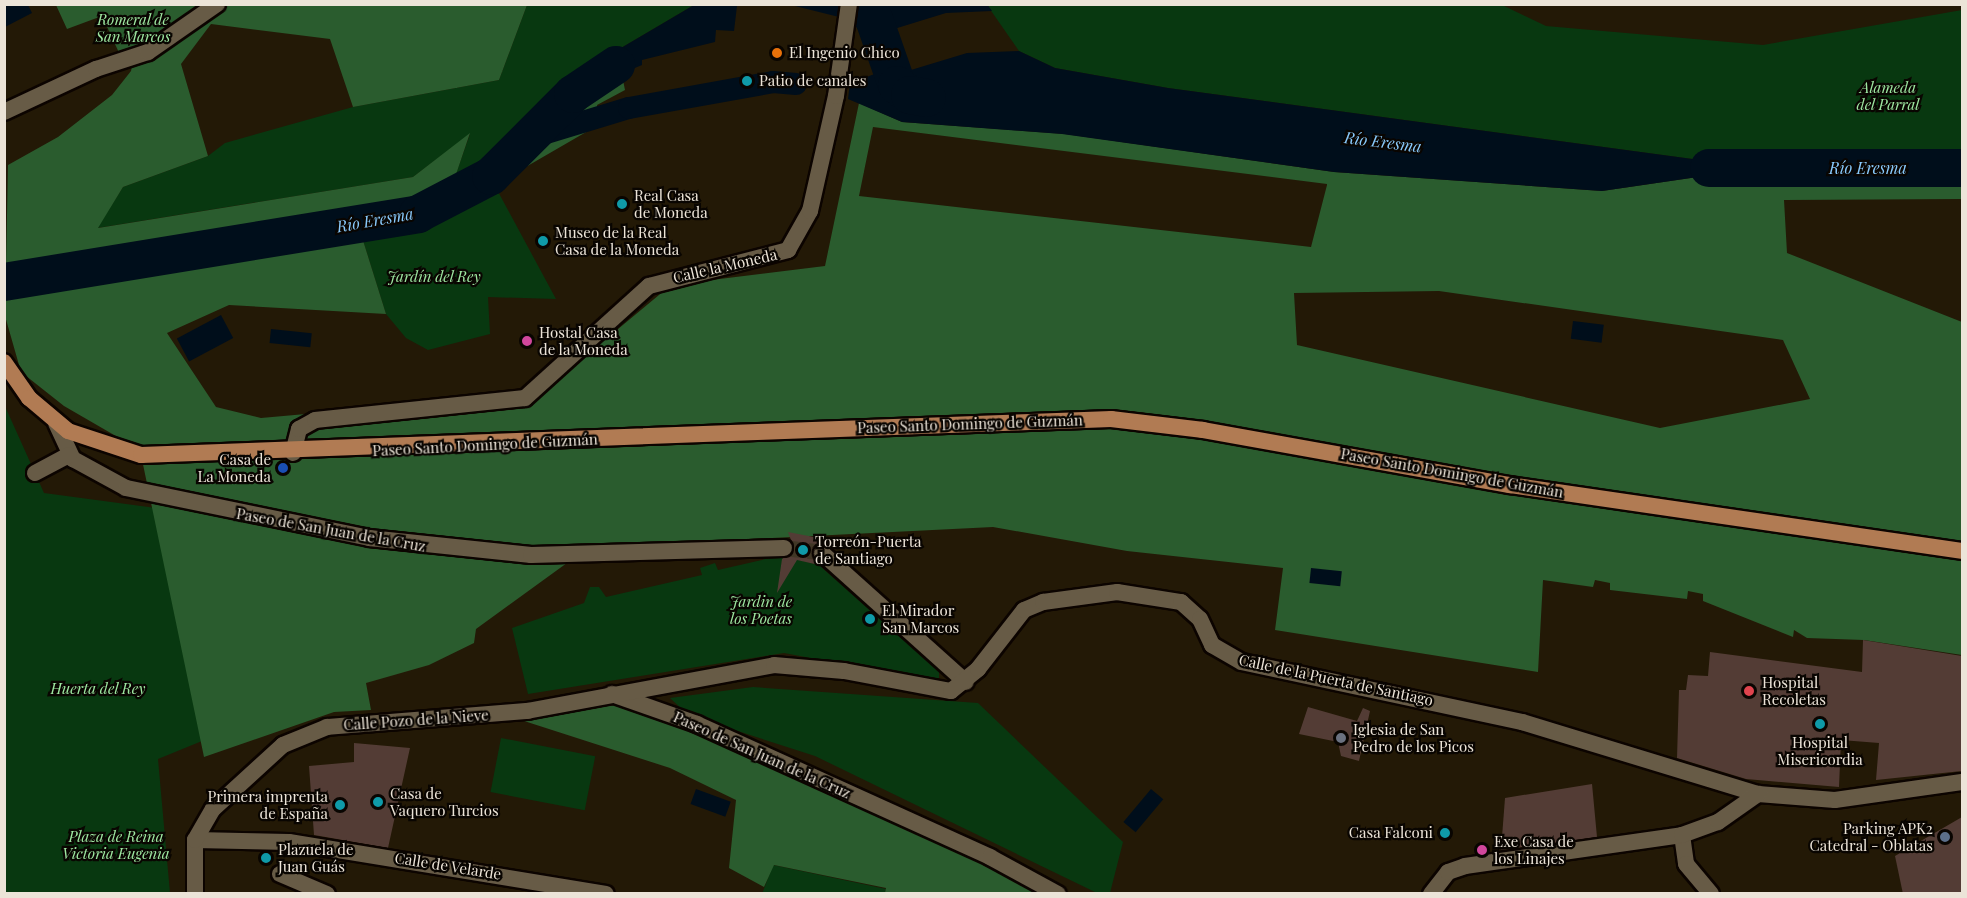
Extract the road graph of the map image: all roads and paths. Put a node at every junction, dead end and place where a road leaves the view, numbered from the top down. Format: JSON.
{"nodes":[{"id":1,"x":218,"y":4,"type":"edge"},
{"id":2,"x":849,"y":4,"type":"edge"},
{"id":3,"x":4,"y":112,"type":"edge"},
{"id":4,"x":4,"y":362,"type":"edge"},
{"id":5,"x":56,"y":423,"type":"junction"},
{"id":6,"x":293,"y":453,"type":"junction"},
{"id":7,"x":69,"y":455,"type":"junction"},
{"id":8,"x":35,"y":473,"type":"dead end"},
{"id":9,"x":784,"y":548,"type":"tunnel mouth"},
{"id":10,"x":1962,"y":551,"type":"edge"},
{"id":11,"x":822,"y":553,"type":"tunnel mouth"},
{"id":12,"x":966,"y":682,"type":"junction"},
{"id":13,"x":611,"y":694,"type":"junction"},
{"id":14,"x":1962,"y":782,"type":"edge"},
{"id":15,"x":1758,"y":794,"type":"junction"},
{"id":16,"x":1682,"y":835,"type":"junction"},
{"id":17,"x":195,"y":840,"type":"junction"},
{"id":18,"x":280,"y":874,"type":"dead end"},
{"id":19,"x":195,"y":894,"type":"edge"},
{"id":20,"x":327,"y":894,"type":"edge"},
{"id":21,"x":606,"y":894,"type":"edge"},
{"id":22,"x":1058,"y":894,"type":"edge"},
{"id":23,"x":1431,"y":894,"type":"edge"},
{"id":24,"x":1711,"y":894,"type":"edge"}],
"edges":[{"from":1,"to":3,"type":"street"},
{"from":2,"to":6,"type":"street","name":"Calle la Moneda"},
{"from":4,"to":5,"type":"main road","name":"Paseo Santo Domingo de Guzmán"},
{"from":5,"to":6,"type":"main road","name":"Paseo Santo Domingo de Guzmán"},
{"from":5,"to":7,"type":"street"},
{"from":6,"to":10,"type":"main road","name":"Paseo Santo Domingo de Guzmán"},
{"from":7,"to":8,"type":"street"},
{"from":7,"to":9,"type":"street","name":"Paseo de San Juan de la Cruz"},
{"from":11,"to":12,"type":"street"},
{"from":12,"to":13,"type":"street"},
{"from":12,"to":15,"type":"street","name":"Calle de la Puerta de Santiago"},
{"from":13,"to":17,"type":"street","name":"Calle Pozo de la Nieve"},
{"from":13,"to":22,"type":"street","name":"Paseo de San Juan de la Cruz"},
{"from":14,"to":15,"type":"street","name":"Calle de la Puerta de Santiago"},
{"from":15,"to":16,"type":"street"},
{"from":16,"to":23,"type":"street"},
{"from":16,"to":24,"type":"street"},
{"from":17,"to":19,"type":"street"},
{"from":17,"to":21,"type":"street","name":"Calle de Velarde"},
{"from":18,"to":20,"type":"street"}]}
